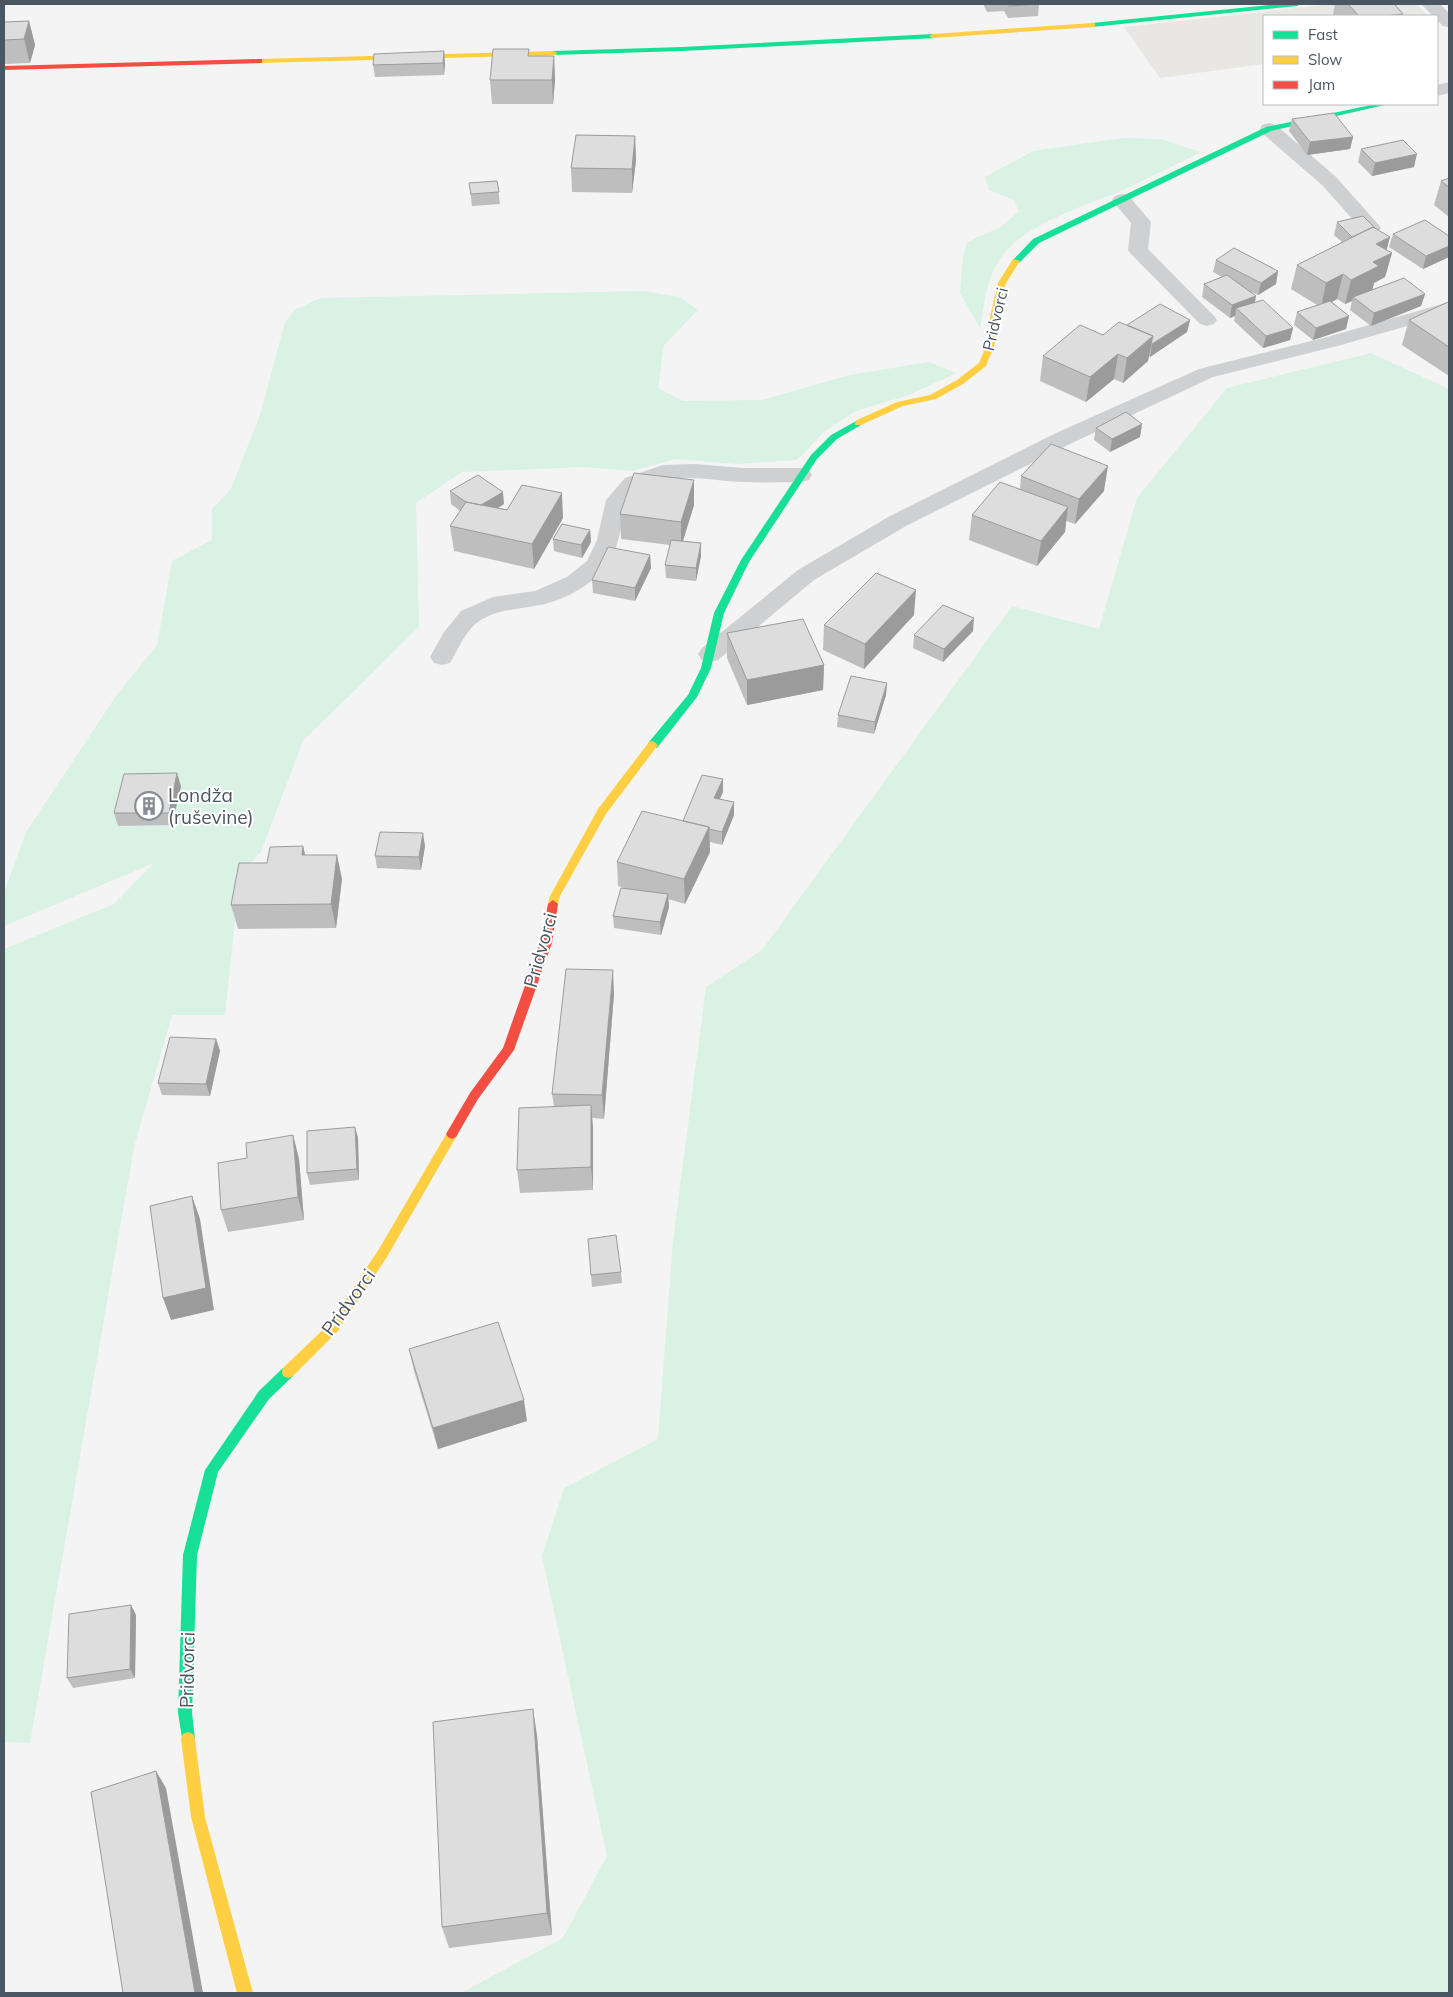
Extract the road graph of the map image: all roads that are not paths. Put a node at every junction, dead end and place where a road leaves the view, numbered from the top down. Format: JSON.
{"nodes":[{"id":1,"x":1297,"y":4,"type":"edge"},
{"id":2,"x":1430,"y":4,"type":"edge"},
{"id":3,"x":1449,"y":22,"type":"edge"},
{"id":4,"x":4,"y":68,"type":"edge"},
{"id":5,"x":1380,"y":105,"type":"edge"},
{"id":6,"x":1269,"y":129,"type":"junction"},
{"id":7,"x":1122,"y":200,"type":"junction"},
{"id":8,"x":1370,"y":228,"type":"edge"},
{"id":9,"x":1449,"y":308,"type":"edge"},
{"id":10,"x":1206,"y":320,"type":"dead end"},
{"id":11,"x":801,"y":475,"type":"junction"},
{"id":12,"x":710,"y":654,"type":"junction"},
{"id":13,"x":442,"y":658,"type":"dead end"},
{"id":14,"x":244,"y":1993,"type":"edge"}],
"edges":[{"from":1,"to":4,"type":"street"},
{"from":2,"to":3,"type":"street"},
{"from":5,"to":6,"type":"street","name":"Pridvorci"},
{"from":6,"to":7,"type":"street","name":"Pridvorci"},
{"from":6,"to":8,"type":"street"},
{"from":7,"to":10,"type":"street"},
{"from":7,"to":11,"type":"street","name":"Pridvorci"},
{"from":9,"to":12,"type":"street"},
{"from":11,"to":12,"type":"street","name":"Pridvorci"},
{"from":11,"to":13,"type":"street"},
{"from":12,"to":14,"type":"street","name":"Pridvorci"}]}
